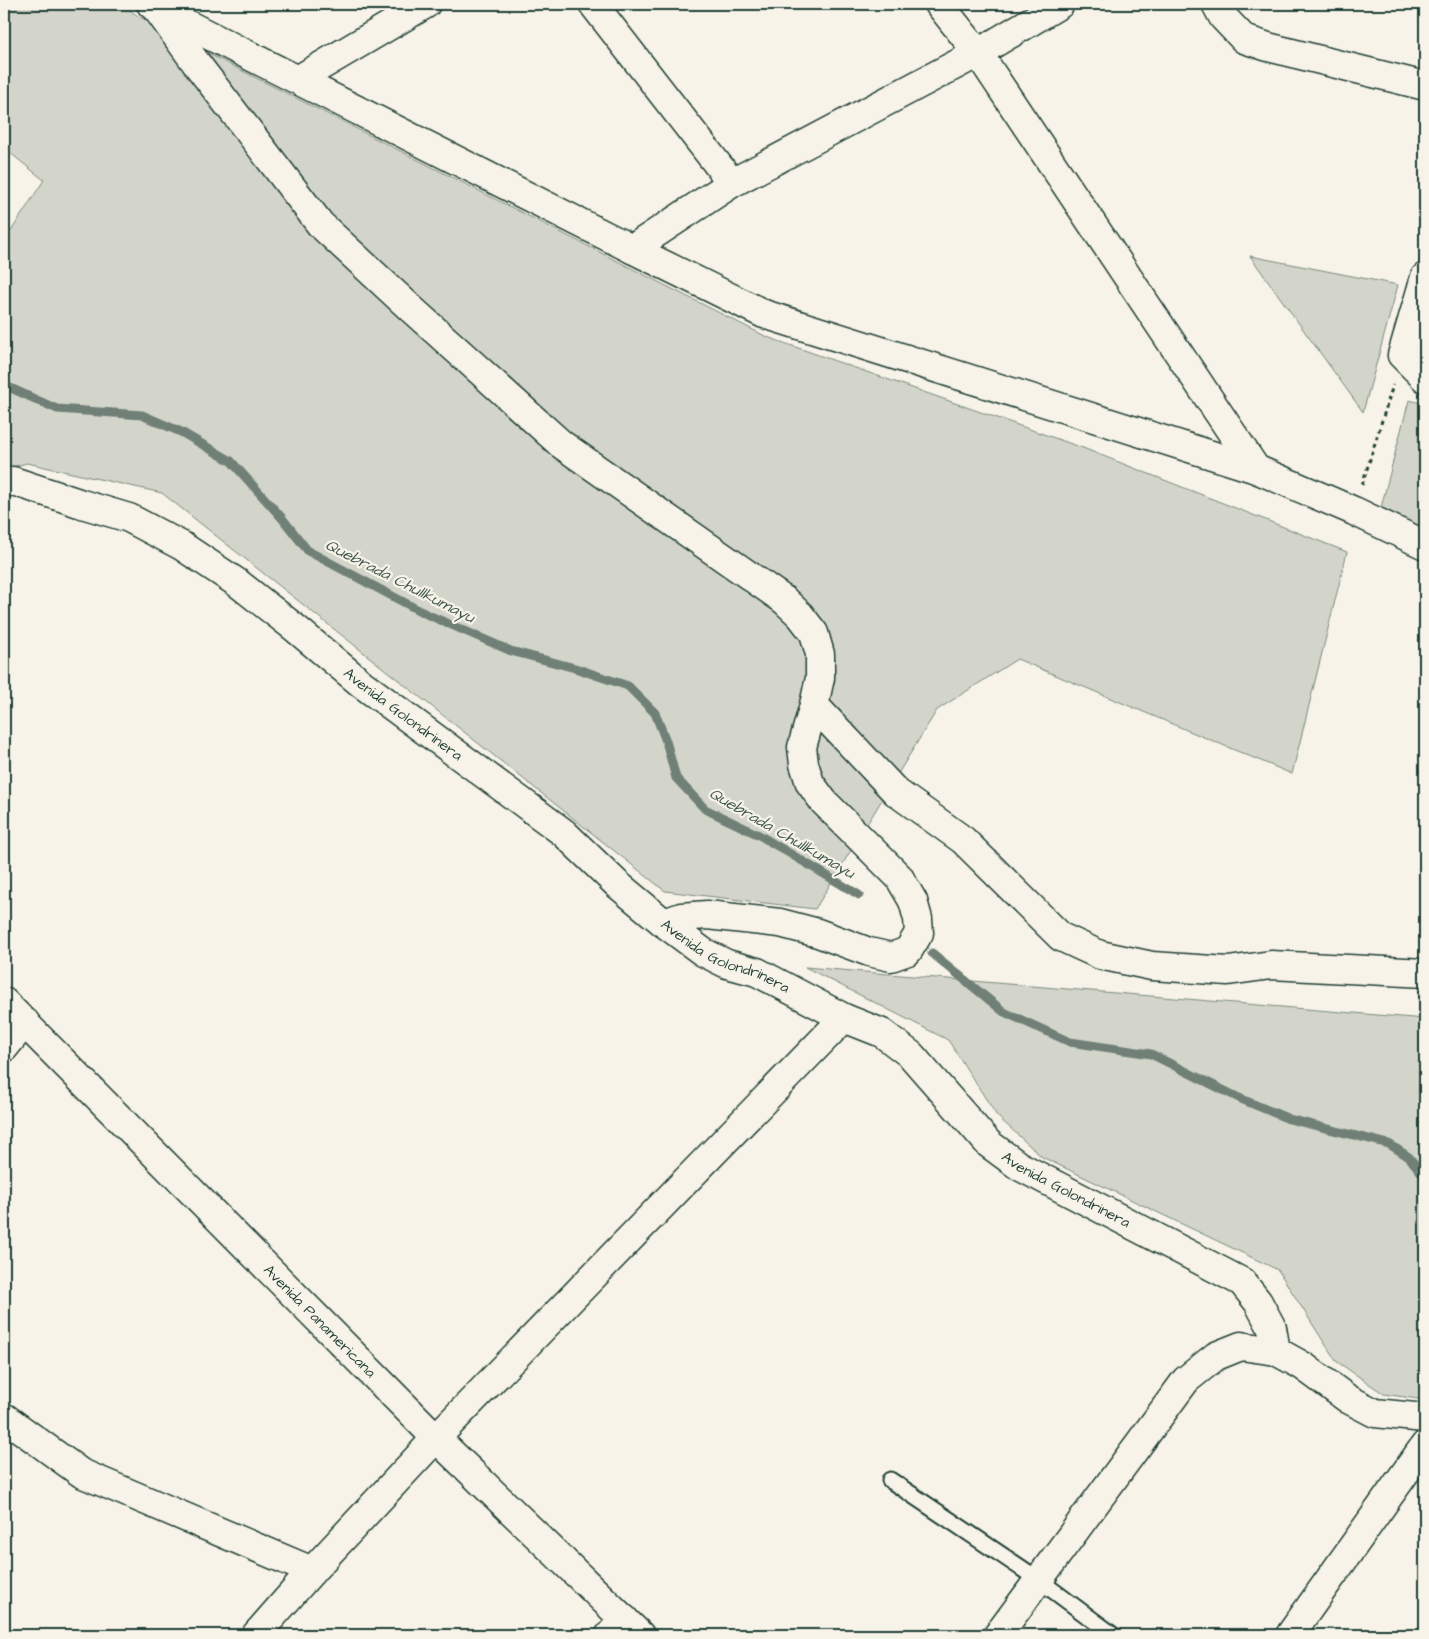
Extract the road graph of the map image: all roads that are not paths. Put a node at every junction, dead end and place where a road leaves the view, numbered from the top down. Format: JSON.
{"nodes":[{"id":1,"x":426,"y":4,"type":"edge"},
{"id":2,"x":593,"y":4,"type":"edge"},
{"id":3,"x":939,"y":4,"type":"edge"},
{"id":4,"x":1060,"y":4,"type":"edge"},
{"id":5,"x":1216,"y":4,"type":"edge"},
{"id":6,"x":156,"y":5,"type":"edge"},
{"id":7,"x":978,"y":53,"type":"junction"},
{"id":8,"x":299,"y":79,"type":"junction"},
{"id":9,"x":1425,"y":86,"type":"edge"},
{"id":10,"x":732,"y":183,"type":"junction"},
{"id":11,"x":632,"y":249,"type":"junction"},
{"id":12,"x":1425,"y":277,"type":"edge"},
{"id":13,"x":1425,"y":378,"type":"edge"},
{"id":14,"x":1256,"y":468,"type":"junction"},
{"id":15,"x":8,"y":482,"type":"edge"},
{"id":16,"x":1425,"y":545,"type":"edge"},
{"id":17,"x":814,"y":705,"type":"junction"},
{"id":18,"x":664,"y":923,"type":"junction"},
{"id":19,"x":1425,"y":973,"type":"edge"},
{"id":20,"x":4,"y":1002,"type":"edge"},
{"id":21,"x":844,"y":1018,"type":"junction"},
{"id":22,"x":25,"y":1022,"type":"junction"},
{"id":23,"x":4,"y":1048,"type":"edge"},
{"id":24,"x":1276,"y":1351,"type":"junction"},
{"id":25,"x":4,"y":1418,"type":"edge"},
{"id":26,"x":1425,"y":1418,"type":"edge"},
{"id":27,"x":436,"y":1438,"type":"junction"},
{"id":28,"x":1425,"y":1445,"type":"edge"},
{"id":29,"x":890,"y":1480,"type":"dead end"},
{"id":30,"x":312,"y":1571,"type":"junction"},
{"id":31,"x":1039,"y":1580,"type":"junction"},
{"id":32,"x":625,"y":1630,"type":"edge"},
{"id":33,"x":256,"y":1635,"type":"edge"},
{"id":34,"x":998,"y":1635,"type":"edge"},
{"id":35,"x":1113,"y":1635,"type":"edge"},
{"id":36,"x":1290,"y":1635,"type":"edge"}],
"edges":[{"from":1,"to":8,"type":"street"},
{"from":2,"to":10,"type":"street"},
{"from":3,"to":7,"type":"street"},
{"from":4,"to":7,"type":"street"},
{"from":5,"to":9,"type":"street"},
{"from":6,"to":8,"type":"street"},
{"from":6,"to":17,"type":"street"},
{"from":7,"to":10,"type":"street"},
{"from":7,"to":14,"type":"street"},
{"from":8,"to":11,"type":"street"},
{"from":10,"to":11,"type":"street"},
{"from":11,"to":14,"type":"street"},
{"from":12,"to":13,"type":"street"},
{"from":14,"to":16,"type":"street"},
{"from":15,"to":18,"type":"street","name":"Avenida Golondrinera"},
{"from":17,"to":18,"type":"street"},
{"from":17,"to":19,"type":"street"},
{"from":18,"to":21,"type":"street","name":"Avenida Golondrinera"},
{"from":20,"to":22,"type":"street","name":"Avenida Panamericana"},
{"from":21,"to":24,"type":"street","name":"Avenida Golondrinera"},
{"from":21,"to":27,"type":"street"},
{"from":22,"to":23,"type":"street"},
{"from":22,"to":27,"type":"street","name":"Avenida Panamericana"},
{"from":24,"to":26,"type":"street"},
{"from":24,"to":31,"type":"street"},
{"from":25,"to":30,"type":"street"},
{"from":27,"to":30,"type":"street"},
{"from":27,"to":32,"type":"street","name":"Avenida Panamericana"},
{"from":28,"to":36,"type":"street"},
{"from":29,"to":31,"type":"lane"},
{"from":30,"to":33,"type":"street"},
{"from":31,"to":34,"type":"street"},
{"from":31,"to":35,"type":"lane"}]}
